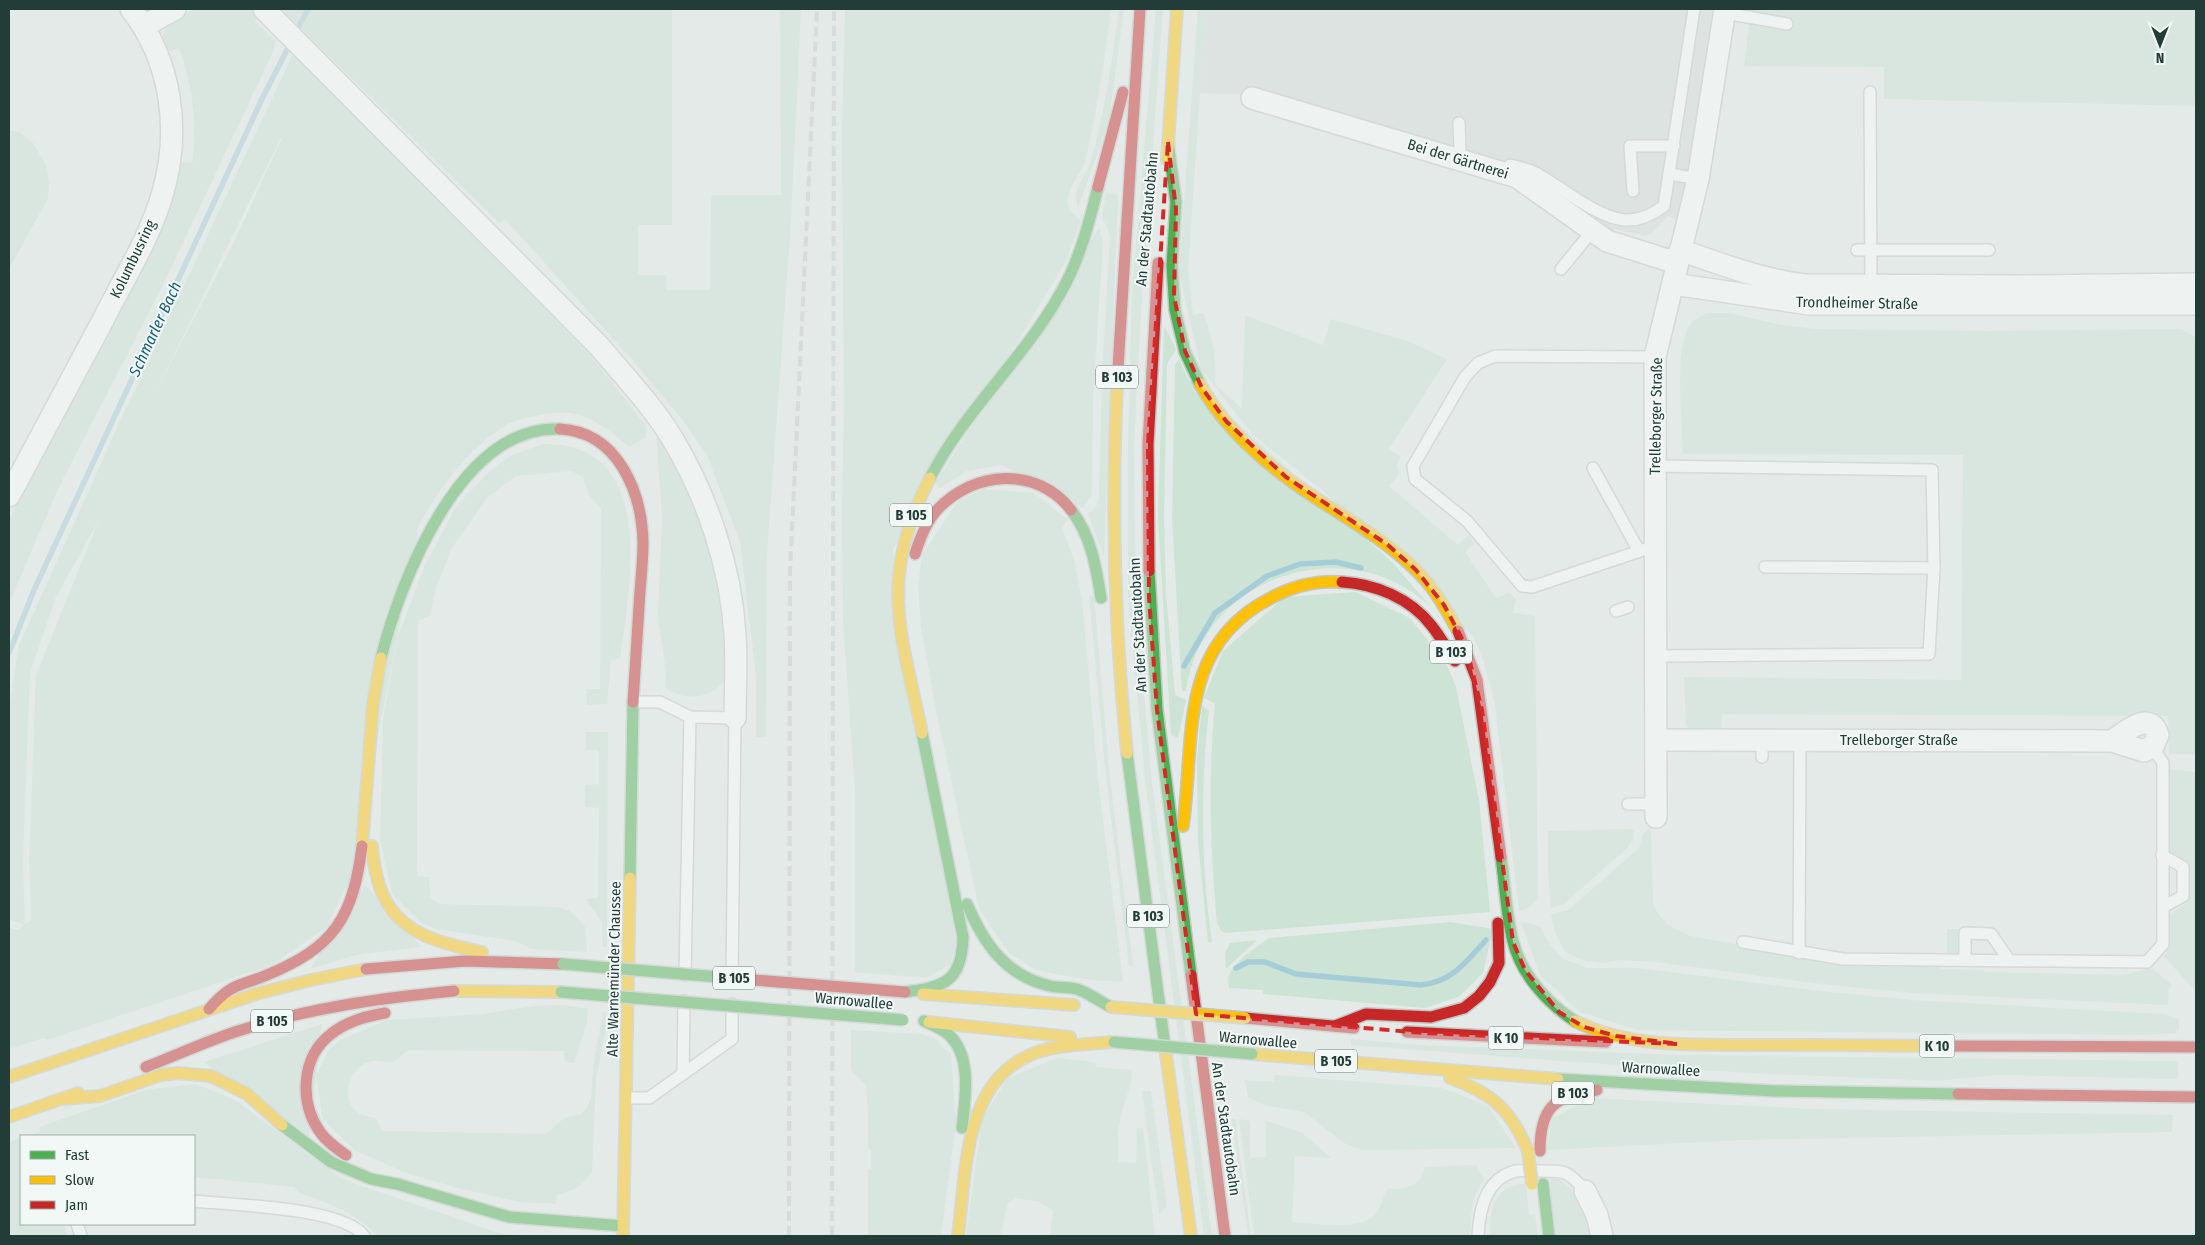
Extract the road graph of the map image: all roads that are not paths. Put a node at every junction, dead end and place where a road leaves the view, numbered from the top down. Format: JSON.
{"nodes":[{"id":1,"x":131,"y":9,"type":"edge"},
{"id":2,"x":175,"y":9,"type":"edge"},
{"id":3,"x":1140,"y":9,"type":"edge"},
{"id":4,"x":1177,"y":9,"type":"edge"},
{"id":5,"x":1694,"y":9,"type":"edge"},
{"id":6,"x":1725,"y":11,"type":"edge"},
{"id":7,"x":267,"y":12,"type":"edge"},
{"id":8,"x":1786,"y":24,"type":"dead end"},
{"id":9,"x":144,"y":26,"type":"junction"},
{"id":10,"x":1138,"y":50,"type":"junction"},
{"id":11,"x":1870,"y":92,"type":"dead end"},
{"id":12,"x":1252,"y":98,"type":"dead end"},
{"id":13,"x":1340,"y":113,"type":"dead end"},
{"id":14,"x":1459,"y":123,"type":"dead end"},
{"id":15,"x":1168,"y":142,"type":"junction"},
{"id":16,"x":1674,"y":146,"type":"junction"},
{"id":17,"x":1460,"y":151,"type":"junction"},
{"id":18,"x":1670,"y":174,"type":"junction"},
{"id":19,"x":1698,"y":179,"type":"junction"},
{"id":20,"x":1633,"y":191,"type":"dead end"},
{"id":21,"x":1164,"y":199,"type":"dead end"},
{"id":22,"x":1593,"y":230,"type":"junction"},
{"id":23,"x":1160,"y":247,"type":"dead end"},
{"id":24,"x":1857,"y":250,"type":"dead end"},
{"id":25,"x":1870,"y":250,"type":"junction"},
{"id":26,"x":1989,"y":250,"type":"dead end"},
{"id":27,"x":1679,"y":257,"type":"junction"},
{"id":28,"x":1561,"y":269,"type":"dead end"},
{"id":29,"x":1673,"y":284,"type":"junction"},
{"id":30,"x":2196,"y":284,"type":"edge"},
{"id":31,"x":1871,"y":286,"type":"junction"},
{"id":32,"x":1982,"y":295,"type":"junction"},
{"id":33,"x":2196,"y":304,"type":"edge"},
{"id":34,"x":1656,"y":357,"type":"junction"},
{"id":35,"x":1654,"y":466,"type":"junction"},
{"id":36,"x":1593,"y":468,"type":"dead end"},
{"id":37,"x":9,"y":496,"type":"edge"},
{"id":38,"x":1647,"y":548,"type":"junction"},
{"id":39,"x":913,"y":565,"type":"dead end"},
{"id":40,"x":1765,"y":567,"type":"dead end"},
{"id":41,"x":1934,"y":568,"type":"junction"},
{"id":42,"x":1628,"y":607,"type":"dead end"},
{"id":43,"x":1102,"y":610,"type":"dead end"},
{"id":44,"x":1616,"y":611,"type":"dead end"},
{"id":45,"x":1655,"y":656,"type":"junction"},
{"id":46,"x":1458,"y":668,"type":"dead end"},
{"id":47,"x":1110,"y":679,"type":"dead end"},
{"id":48,"x":926,"y":694,"type":"dead end"},
{"id":49,"x":633,"y":702,"type":"junction"},
{"id":50,"x":1468,"y":703,"type":"dead end"},
{"id":51,"x":1122,"y":704,"type":"junction"},
{"id":52,"x":690,"y":717,"type":"junction"},
{"id":53,"x":735,"y":718,"type":"junction"},
{"id":54,"x":1656,"y":740,"type":"junction"},
{"id":55,"x":1800,"y":740,"type":"junction"},
{"id":56,"x":2149,"y":750,"type":"joint"},
{"id":57,"x":1628,"y":804,"type":"dead end"},
{"id":58,"x":368,"y":807,"type":"junction"},
{"id":59,"x":1656,"y":810,"type":"joint"},
{"id":60,"x":2162,"y":855,"type":"junction"},
{"id":61,"x":1176,"y":862,"type":"junction"},
{"id":62,"x":2163,"y":907,"type":"junction"},
{"id":63,"x":1743,"y":942,"type":"dead end"},
{"id":64,"x":1799,"y":953,"type":"junction"},
{"id":65,"x":1965,"y":960,"type":"junction"},
{"id":66,"x":2009,"y":960,"type":"junction"},
{"id":67,"x":532,"y":962,"type":"junction"},
{"id":68,"x":494,"y":990,"type":"junction"},
{"id":69,"x":905,"y":992,"type":"junction"},
{"id":70,"x":468,"y":1005,"type":"dead end"},
{"id":71,"x":1111,"y":1007,"type":"junction"},
{"id":72,"x":209,"y":1009,"type":"junction"},
{"id":73,"x":393,"y":1012,"type":"dead end"},
{"id":74,"x":924,"y":1022,"type":"junction"},
{"id":75,"x":1335,"y":1026,"type":"junction"},
{"id":76,"x":1367,"y":1029,"type":"dead end"},
{"id":77,"x":1395,"y":1031,"type":"dead end"},
{"id":78,"x":1113,"y":1042,"type":"junction"},
{"id":79,"x":1678,"y":1044,"type":"junction"},
{"id":80,"x":2196,"y":1047,"type":"edge"},
{"id":81,"x":1420,"y":1069,"type":"junction"},
{"id":82,"x":683,"y":1074,"type":"junction"},
{"id":83,"x":9,"y":1077,"type":"edge"},
{"id":84,"x":1647,"y":1084,"type":"junction"},
{"id":85,"x":2196,"y":1097,"type":"edge"},
{"id":86,"x":627,"y":1098,"type":"junction"},
{"id":87,"x":62,"y":1100,"type":"junction"},
{"id":88,"x":10,"y":1116,"type":"edge"},
{"id":89,"x":397,"y":1184,"type":"junction"},
{"id":90,"x":1538,"y":1184,"type":"junction"},
{"id":91,"x":1586,"y":1191,"type":"joint"},
{"id":92,"x":195,"y":1201,"type":"edge"},
{"id":93,"x":623,"y":1231,"type":"edge"},
{"id":94,"x":364,"y":1236,"type":"edge"},
{"id":95,"x":948,"y":1236,"type":"edge"},
{"id":96,"x":958,"y":1236,"type":"edge"},
{"id":97,"x":1191,"y":1236,"type":"edge"},
{"id":98,"x":1225,"y":1236,"type":"edge"},
{"id":99,"x":1478,"y":1236,"type":"edge"},
{"id":100,"x":1538,"y":1236,"type":"edge"},
{"id":101,"x":1549,"y":1236,"type":"edge"},
{"id":102,"x":1602,"y":1236,"type":"edge"}],
"edges":[{"from":1,"to":9,"type":"street","name":"Kolumbusring"},
{"from":2,"to":9,"type":"street"},
{"from":3,"to":10,"type":"main road","name":"An der Stadtautobahn","number":"B 103"},
{"from":4,"to":15,"type":"main road","name":"An der Stadtautobahn"},
{"from":5,"to":16,"type":"lane"},
{"from":6,"to":8,"type":"lane"},
{"from":6,"to":19,"type":"street","name":"Trelleborger Straße"},
{"from":7,"to":53,"type":"street"},
{"from":9,"to":37,"type":"street","name":"Kolumbusring"},
{"from":10,"to":51,"type":"main road","name":"An der Stadtautobahn","number":"B 103"},
{"from":10,"to":69,"type":"main road","number":"B 105"},
{"from":11,"to":25,"type":"lane"},
{"from":12,"to":22,"type":"street","name":"Bei der Gärtnerei"},
{"from":13,"to":17,"type":"lane"},
{"from":14,"to":17,"type":"lane"},
{"from":15,"to":21,"type":"main road","name":"An der Stadtautobahn"},
{"from":15,"to":79,"type":"main road"},
{"from":16,"to":18,"type":"lane"},
{"from":16,"to":20,"type":"lane"},
{"from":17,"to":18,"type":"lane"},
{"from":18,"to":19,"type":"lane"},
{"from":19,"to":27,"type":"street","name":"Trelleborger Straße"},
{"from":22,"to":27,"type":"street","name":"Bei der Gärtnerei"},
{"from":22,"to":28,"type":"lane"},
{"from":23,"to":61,"type":"main road","name":"An der Stadtautobahn","number":"B 103"},
{"from":24,"to":25,"type":"lane"},
{"from":25,"to":26,"type":"lane"},
{"from":25,"to":31,"type":"lane"},
{"from":27,"to":29,"type":"street","name":"Trelleborger Straße"},
{"from":27,"to":31,"type":"street","name":"Trondheimer Straße"},
{"from":29,"to":32,"type":"street","name":"Trondheimer Straße"},
{"from":29,"to":34,"type":"street","name":"Trelleborger Straße"},
{"from":30,"to":32,"type":"street","name":"Trondheimer Straße"},
{"from":31,"to":32,"type":"street","name":"Trondheimer Straße"},
{"from":32,"to":33,"type":"street","name":"Trondheimer Straße"},
{"from":34,"to":35,"type":"street","name":"Trelleborger Straße"},
{"from":34,"to":38,"type":"lane"},
{"from":35,"to":38,"type":"street","name":"Trelleborger Straße"},
{"from":35,"to":41,"type":"lane"},
{"from":36,"to":38,"type":"lane"},
{"from":38,"to":45,"type":"street","name":"Trelleborger Straße"},
{"from":39,"to":43,"type":"main road"},
{"from":40,"to":41,"type":"lane"},
{"from":41,"to":45,"type":"lane"},
{"from":42,"to":44,"type":"lane"},
{"from":45,"to":54,"type":"street","name":"Trelleborger Straße"},
{"from":46,"to":61,"type":"main road","number":"B 103"},
{"from":47,"to":51,"type":"main road"},
{"from":48,"to":71,"type":"main road"},
{"from":49,"to":52,"type":"lane"},
{"from":49,"to":58,"type":"main road","name":"Alte Warnemünder Chaussee"},
{"from":49,"to":86,"type":"main road","name":"Alte Warnemünder Chaussee"},
{"from":50,"to":75,"type":"main road"},
{"from":51,"to":97,"type":"main road","name":"An der Stadtautobahn","number":"B 103"},
{"from":52,"to":53,"type":"lane"},
{"from":52,"to":82,"type":"lane"},
{"from":53,"to":82,"type":"lane"},
{"from":54,"to":55,"type":"street","name":"Trelleborger Straße"},
{"from":54,"to":59,"type":"street","name":"Trelleborger Straße"},
{"from":55,"to":56,"type":"street","name":"Trelleborger Straße"},
{"from":55,"to":64,"type":"lane"},
{"from":56,"to":60,"type":"lane"},
{"from":57,"to":59,"type":"lane"},
{"from":58,"to":67,"type":"main road"},
{"from":58,"to":72,"type":"main road"},
{"from":60,"to":62,"type":"lane"},
{"from":60,"to":62,"type":"lane"},
{"from":61,"to":98,"type":"main road","name":"An der Stadtautobahn","number":"B 103"},
{"from":62,"to":66,"type":"lane"},
{"from":63,"to":64,"type":"lane"},
{"from":64,"to":65,"type":"lane"},
{"from":65,"to":66,"type":"lane"},
{"from":65,"to":66,"type":"lane"},
{"from":67,"to":69,"type":"main road","name":"Warnowallee","number":"B 105","bridge":true},
{"from":67,"to":72,"type":"main road","number":"B 105"},
{"from":68,"to":70,"type":"main road"},
{"from":68,"to":74,"type":"main road","name":"Warnowallee","number":"B 105","bridge":true},
{"from":68,"to":87,"type":"main road","number":"B 105"},
{"from":69,"to":71,"type":"main road","name":"Warnowallee"},
{"from":71,"to":75,"type":"main road","name":"Warnowallee","bridge":true},
{"from":72,"to":83,"type":"main road","number":"B 105"},
{"from":73,"to":89,"type":"main road"},
{"from":74,"to":78,"type":"main road","name":"Warnowallee","number":"B 105"},
{"from":74,"to":95,"type":"main road","number":"B 105"},
{"from":75,"to":76,"type":"main road","name":"Warnowallee"},
{"from":77,"to":79,"type":"main road","name":"Warnowallee","number":"K 10"},
{"from":78,"to":81,"type":"main road","name":"Warnowallee","number":"B 105","bridge":true},
{"from":78,"to":96,"type":"main road"},
{"from":79,"to":80,"type":"main road","number":"K 10"},
{"from":81,"to":84,"type":"main road","name":"Warnowallee"},
{"from":81,"to":90,"type":"main road","number":"B 105","bridge":true},
{"from":82,"to":86,"type":"lane"},
{"from":84,"to":85,"type":"main road","name":"Warnowallee"},
{"from":84,"to":90,"type":"main road","number":"B 103"},
{"from":86,"to":93,"type":"main road","name":"Alte Warnemünder Chaussee"},
{"from":87,"to":88,"type":"main road","number":"B 105"},
{"from":87,"to":89,"type":"main road"},
{"from":89,"to":93,"type":"main road"},
{"from":90,"to":100,"type":"main road","number":"B 105"},
{"from":90,"to":101,"type":"main road"},
{"from":91,"to":99,"type":"lane"},
{"from":91,"to":102,"type":"street"},
{"from":92,"to":94,"type":"lane"}]}
